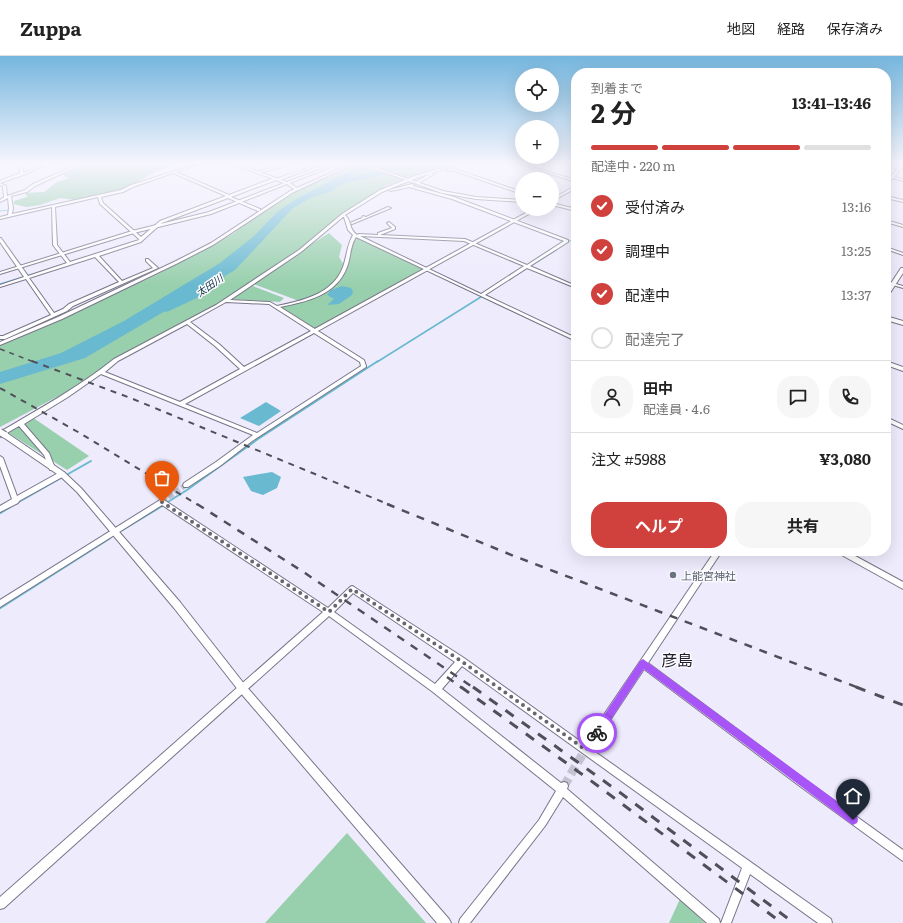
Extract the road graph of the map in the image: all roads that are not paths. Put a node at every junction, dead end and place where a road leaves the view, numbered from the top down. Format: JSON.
{"nodes":[{"id":1,"x":10,"y":204,"type":"edge"},
{"id":2,"x":66,"y":204,"type":"edge"},
{"id":3,"x":103,"y":204,"type":"edge"},
{"id":4,"x":208,"y":204,"type":"edge"},
{"id":5,"x":233,"y":204,"type":"edge"},
{"id":6,"x":246,"y":204,"type":"edge"},
{"id":7,"x":272,"y":204,"type":"edge"},
{"id":8,"x":360,"y":204,"type":"edge"},
{"id":9,"x":470,"y":204,"type":"edge"},
{"id":10,"x":559,"y":206,"type":"edge"},
{"id":11,"x":54,"y":207,"type":"junction"},
{"id":12,"x":389,"y":208,"type":"dead end"},
{"id":13,"x":571,"y":209,"type":"edge"},
{"id":14,"x":259,"y":210,"type":"dead end"},
{"id":15,"x":10,"y":215,"type":"junction"},
{"id":16,"x":343,"y":215,"type":"junction"},
{"id":17,"x":523,"y":216,"type":"edge"},
{"id":18,"x":0,"y":218,"type":"edge"},
{"id":19,"x":514,"y":221,"type":"junction"},
{"id":20,"x":891,"y":223,"type":"edge"},
{"id":21,"x":389,"y":224,"type":"dead end"},
{"id":22,"x":903,"y":226,"type":"edge"},
{"id":23,"x":153,"y":227,"type":"junction"},
{"id":24,"x":349,"y":227,"type":"junction"},
{"id":25,"x":133,"y":232,"type":"junction"},
{"id":26,"x":355,"y":234,"type":"junction"},
{"id":27,"x":376,"y":235,"type":"junction"},
{"id":28,"x":0,"y":239,"type":"edge"},
{"id":29,"x":141,"y":239,"type":"junction"},
{"id":30,"x":474,"y":244,"type":"junction"},
{"id":31,"x":891,"y":250,"type":"edge"},
{"id":32,"x":60,"y":254,"type":"junction"},
{"id":33,"x":903,"y":254,"type":"edge"},
{"id":34,"x":96,"y":255,"type":"junction"},
{"id":35,"x":147,"y":260,"type":"dead end"},
{"id":36,"x":69,"y":264,"type":"junction"},
{"id":37,"x":20,"y":267,"type":"junction"},
{"id":38,"x":528,"y":267,"type":"junction"},
{"id":39,"x":427,"y":269,"type":"junction"},
{"id":40,"x":903,"y":269,"type":"edge"},
{"id":41,"x":0,"y":273,"type":"edge"},
{"id":42,"x":26,"y":277,"type":"junction"},
{"id":43,"x":122,"y":284,"type":"junction"},
{"id":44,"x":893,"y":284,"type":"junction"},
{"id":45,"x":571,"y":285,"type":"edge"},
{"id":46,"x":0,"y":286,"type":"edge"},
{"id":47,"x":891,"y":287,"type":"edge"},
{"id":48,"x":903,"y":287,"type":"edge"},
{"id":49,"x":483,"y":295,"type":"junction"},
{"id":50,"x":101,"y":299,"type":"junction"},
{"id":51,"x":225,"y":301,"type":"junction"},
{"id":52,"x":276,"y":307,"type":"junction"},
{"id":53,"x":65,"y":310,"type":"junction"},
{"id":54,"x":53,"y":315,"type":"junction"},
{"id":55,"x":891,"y":320,"type":"edge"},
{"id":56,"x":187,"y":322,"type":"junction"},
{"id":57,"x":903,"y":324,"type":"edge"},
{"id":58,"x":314,"y":331,"type":"junction"},
{"id":59,"x":0,"y":337,"type":"edge"},
{"id":60,"x":571,"y":338,"type":"edge"},
{"id":61,"x":0,"y":344,"type":"edge"},
{"id":62,"x":891,"y":365,"type":"edge"},
{"id":63,"x":243,"y":370,"type":"junction"},
{"id":64,"x":903,"y":370,"type":"edge"},
{"id":65,"x":102,"y":372,"type":"junction"},
{"id":66,"x":180,"y":404,"type":"junction"},
{"id":67,"x":891,"y":422,"type":"edge"},
{"id":68,"x":20,"y":423,"type":"junction"},
{"id":69,"x":903,"y":427,"type":"edge"},
{"id":70,"x":2,"y":434,"type":"edge"},
{"id":71,"x":258,"y":435,"type":"junction"},
{"id":72,"x":0,"y":458,"type":"edge"},
{"id":73,"x":52,"y":468,"type":"junction"},
{"id":74,"x":62,"y":474,"type":"junction"},
{"id":75,"x":186,"y":485,"type":"tunnel mouth"},
{"id":76,"x":16,"y":501,"type":"junction"},
{"id":77,"x":0,"y":509,"type":"edge"},
{"id":78,"x":113,"y":531,"type":"junction"},
{"id":79,"x":716,"y":556,"type":"edge"},
{"id":80,"x":849,"y":556,"type":"edge"},
{"id":81,"x":903,"y":586,"type":"edge"},
{"id":82,"x":0,"y":604,"type":"edge"},
{"id":83,"x":329,"y":612,"type":"junction"},
{"id":84,"x":461,"y":661,"type":"junction"},
{"id":85,"x":643,"y":664,"type":"junction"},
{"id":86,"x":242,"y":688,"type":"junction"},
{"id":87,"x":436,"y":688,"type":"junction"},
{"id":88,"x":586,"y":750,"type":"junction"},
{"id":89,"x":563,"y":788,"type":"junction"},
{"id":90,"x":903,"y":856,"type":"edge"},
{"id":91,"x":748,"y":866,"type":"junction"},
{"id":92,"x":0,"y":904,"type":"edge"},
{"id":93,"x":445,"y":923,"type":"edge"},
{"id":94,"x":464,"y":923,"type":"edge"},
{"id":95,"x":715,"y":923,"type":"edge"},
{"id":96,"x":726,"y":923,"type":"edge"},
{"id":97,"x":827,"y":923,"type":"edge"}],
"edges":[{"from":1,"to":15,"type":"street"},
{"from":2,"to":11,"type":"street"},
{"from":3,"to":25,"type":"street"},
{"from":4,"to":23,"type":"street"},
{"from":5,"to":23,"type":"street"},
{"from":6,"to":14,"type":"street"},
{"from":7,"to":50,"type":"street"},
{"from":8,"to":16,"type":"street"},
{"from":9,"to":19,"type":"street"},
{"from":10,"to":13,"type":"street"},
{"from":11,"to":15,"type":"street"},
{"from":11,"to":32,"type":"street"},
{"from":12,"to":24,"type":"street"},
{"from":15,"to":18,"type":"street"},
{"from":16,"to":24,"type":"street"},
{"from":16,"to":51,"type":"street"},
{"from":17,"to":19,"type":"street"},
{"from":19,"to":30,"type":"street"},
{"from":19,"to":38,"type":"street"},
{"from":20,"to":22,"type":"street"},
{"from":21,"to":27,"type":"street"},
{"from":23,"to":25,"type":"street"},
{"from":23,"to":29,"type":"street"},
{"from":24,"to":26,"type":"street"},
{"from":25,"to":29,"type":"street"},
{"from":25,"to":32,"type":"street"},
{"from":26,"to":27,"type":"street"},
{"from":26,"to":39,"type":"street"},
{"from":26,"to":52,"type":"street"},
{"from":27,"to":30,"type":"street"},
{"from":28,"to":37,"type":"street"},
{"from":29,"to":34,"type":"street"},
{"from":30,"to":38,"type":"street"},
{"from":30,"to":39,"type":"street"},
{"from":31,"to":33,"type":"street"},
{"from":32,"to":36,"type":"street"},
{"from":32,"to":37,"type":"street"},
{"from":34,"to":36,"type":"street"},
{"from":34,"to":43,"type":"street"},
{"from":35,"to":43,"type":"street"},
{"from":36,"to":42,"type":"street"},
{"from":37,"to":41,"type":"street"},
{"from":37,"to":42,"type":"street"},
{"from":38,"to":45,"type":"street"},
{"from":38,"to":49,"type":"street"},
{"from":39,"to":49,"type":"street"},
{"from":39,"to":58,"type":"street"},
{"from":40,"to":44,"type":"street"},
{"from":42,"to":46,"type":"street"},
{"from":42,"to":54,"type":"street"},
{"from":43,"to":53,"type":"street"},
{"from":44,"to":47,"type":"street"},
{"from":44,"to":48,"type":"street"},
{"from":49,"to":60,"type":"street"},
{"from":50,"to":53,"type":"street"},
{"from":50,"to":61,"type":"street"},
{"from":51,"to":52,"type":"street"},
{"from":51,"to":56,"type":"street"},
{"from":52,"to":58,"type":"street"},
{"from":53,"to":54,"type":"street"},
{"from":54,"to":59,"type":"street"},
{"from":55,"to":57,"type":"street"},
{"from":56,"to":63,"type":"street"},
{"from":56,"to":65,"type":"street"},
{"from":58,"to":63,"type":"street"},
{"from":58,"to":71,"type":"street"},
{"from":62,"to":64,"type":"street"},
{"from":63,"to":66,"type":"street"},
{"from":65,"to":66,"type":"street"},
{"from":65,"to":68,"type":"street"},
{"from":66,"to":71,"type":"street"},
{"from":67,"to":69,"type":"street"},
{"from":68,"to":70,"type":"street"},
{"from":68,"to":73,"type":"street"},
{"from":70,"to":73,"type":"street"},
{"from":71,"to":75,"type":"street"},
{"from":72,"to":76,"type":"street"},
{"from":73,"to":74,"type":"street"},
{"from":74,"to":76,"type":"street"},
{"from":74,"to":78,"type":"street"},
{"from":76,"to":77,"type":"street"},
{"from":78,"to":82,"type":"street"},
{"from":78,"to":83,"type":"street"},
{"from":78,"to":86,"type":"street"},
{"from":79,"to":85,"type":"street"},
{"from":80,"to":81,"type":"street"},
{"from":83,"to":84,"type":"street"},
{"from":83,"to":86,"type":"street"},
{"from":83,"to":87,"type":"street"},
{"from":84,"to":87,"type":"street"},
{"from":84,"to":88,"type":"street"},
{"from":85,"to":88,"type":"street"},
{"from":85,"to":90,"type":"street"},
{"from":86,"to":92,"type":"street"},
{"from":86,"to":93,"type":"street"},
{"from":87,"to":89,"type":"street"},
{"from":88,"to":91,"type":"street"},
{"from":89,"to":94,"type":"street"},
{"from":89,"to":95,"type":"street"},
{"from":91,"to":96,"type":"street"},
{"from":91,"to":97,"type":"street"}]}
